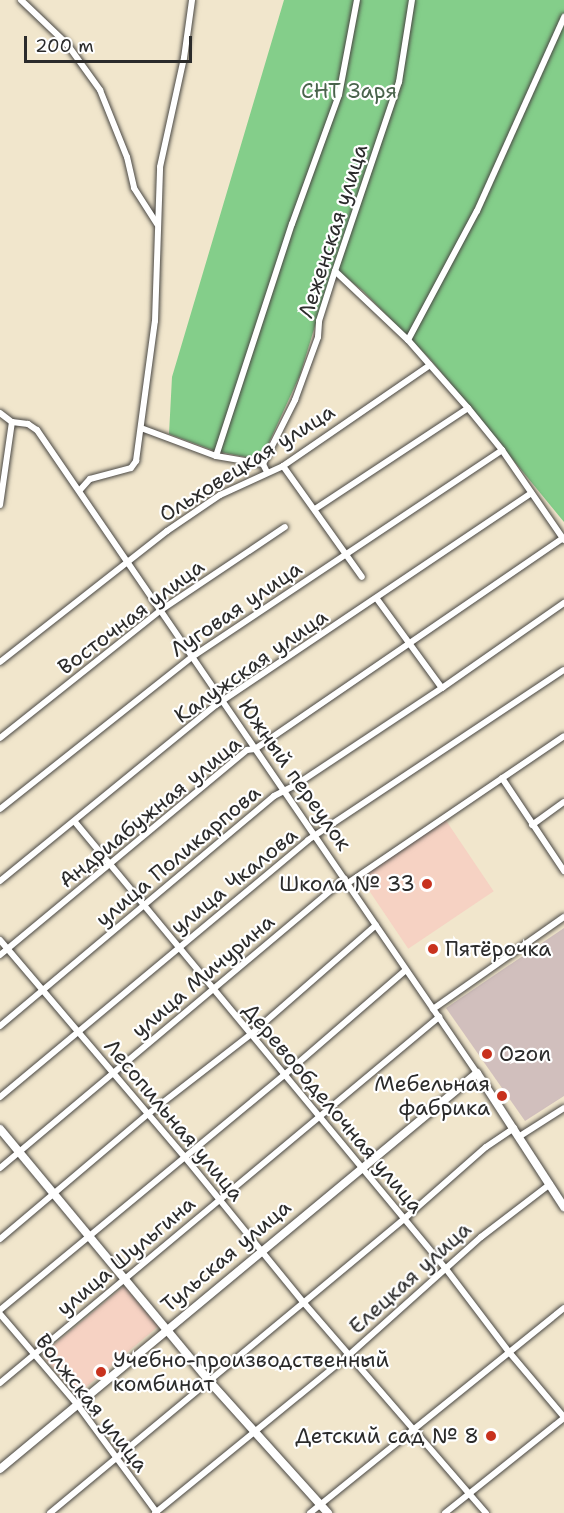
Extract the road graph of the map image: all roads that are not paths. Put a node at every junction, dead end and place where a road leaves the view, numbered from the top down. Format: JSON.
{"nodes":[{"id":1,"x":21,"y":0,"type":"edge"},
{"id":2,"x":192,"y":0,"type":"edge"},
{"id":3,"x":357,"y":0,"type":"edge"},
{"id":4,"x":412,"y":0,"type":"edge"},
{"id":5,"x":564,"y":17,"type":"edge"},
{"id":6,"x":157,"y":225,"type":"junction"},
{"id":7,"x":334,"y":271,"type":"junction"},
{"id":8,"x":408,"y":340,"type":"junction"},
{"id":9,"x":430,"y":365,"type":"junction"},
{"id":10,"x":468,"y":408,"type":"junction"},
{"id":11,"x":0,"y":413,"type":"edge"},
{"id":12,"x":12,"y":422,"type":"junction"},
{"id":13,"x":141,"y":428,"type":"junction"},
{"id":14,"x":502,"y":450,"type":"junction"},
{"id":15,"x":216,"y":456,"type":"junction"},
{"id":16,"x":263,"y":464,"type":"junction"},
{"id":17,"x":283,"y":466,"type":"junction"},
{"id":18,"x":267,"y":472,"type":"junction"},
{"id":19,"x":80,"y":490,"type":"junction"},
{"id":20,"x":531,"y":493,"type":"junction"},
{"id":21,"x":0,"y":505,"type":"edge"},
{"id":22,"x":315,"y":509,"type":"junction"},
{"id":23,"x":285,"y":528,"type":"dead end"},
{"id":24,"x":563,"y":539,"type":"edge"},
{"id":25,"x":346,"y":555,"type":"junction"},
{"id":26,"x":128,"y":562,"type":"junction"},
{"id":27,"x":362,"y":577,"type":"dead end"},
{"id":28,"x":377,"y":599,"type":"junction"},
{"id":29,"x":564,"y":603,"type":"edge"},
{"id":30,"x":161,"y":610,"type":"junction"},
{"id":31,"x":409,"y":643,"type":"junction"},
{"id":32,"x":192,"y":657,"type":"junction"},
{"id":33,"x":0,"y":662,"type":"edge"},
{"id":34,"x":564,"y":670,"type":"edge"},
{"id":35,"x":442,"y":688,"type":"junction"},
{"id":36,"x":222,"y":701,"type":"junction"},
{"id":37,"x":564,"y":736,"type":"edge"},
{"id":38,"x":0,"y":738,"type":"edge"},
{"id":39,"x":255,"y":749,"type":"junction"},
{"id":40,"x":502,"y":778,"type":"junction"},
{"id":41,"x":285,"y":791,"type":"junction"},
{"id":42,"x":564,"y":802,"type":"edge"},
{"id":43,"x":0,"y":809,"type":"edge"},
{"id":44,"x":75,"y":822,"type":"junction"},
{"id":45,"x":532,"y":825,"type":"junction"},
{"id":46,"x":317,"y":836,"type":"junction"},
{"id":47,"x":109,"y":864,"type":"junction"},
{"id":48,"x":564,"y":871,"type":"edge"},
{"id":49,"x":0,"y":881,"type":"edge"},
{"id":50,"x":346,"y":881,"type":"junction"},
{"id":51,"x":143,"y":907,"type":"junction"},
{"id":52,"x":564,"y":917,"type":"edge"},
{"id":53,"x":376,"y":925,"type":"junction"},
{"id":54,"x":0,"y":940,"type":"edge"},
{"id":55,"x":7,"y":949,"type":"junction"},
{"id":56,"x":178,"y":949,"type":"junction"},
{"id":57,"x":0,"y":955,"type":"edge"},
{"id":58,"x":406,"y":970,"type":"junction"},
{"id":59,"x":43,"y":990,"type":"junction"},
{"id":60,"x":213,"y":990,"type":"junction"},
{"id":61,"x":433,"y":1009,"type":"junction"},
{"id":62,"x":439,"y":1017,"type":"junction"},
{"id":63,"x":0,"y":1026,"type":"edge"},
{"id":64,"x":78,"y":1031,"type":"junction"},
{"id":65,"x":250,"y":1035,"type":"junction"},
{"id":66,"x":477,"y":1072,"type":"junction"},
{"id":67,"x":113,"y":1073,"type":"junction"},
{"id":68,"x":283,"y":1076,"type":"junction"},
{"id":69,"x":0,"y":1097,"type":"edge"},
{"id":70,"x":564,"y":1108,"type":"edge"},
{"id":71,"x":148,"y":1114,"type":"junction"},
{"id":72,"x":318,"y":1116,"type":"junction"},
{"id":73,"x":514,"y":1128,"type":"junction"},
{"id":74,"x":0,"y":1129,"type":"edge"},
{"id":75,"x":520,"y":1136,"type":"junction"},
{"id":76,"x":19,"y":1152,"type":"junction"},
{"id":77,"x":184,"y":1156,"type":"junction"},
{"id":78,"x":361,"y":1167,"type":"junction"},
{"id":79,"x":0,"y":1168,"type":"edge"},
{"id":80,"x":550,"y":1184,"type":"junction"},
{"id":81,"x":53,"y":1195,"type":"junction"},
{"id":82,"x":219,"y":1199,"type":"junction"},
{"id":83,"x":564,"y":1207,"type":"edge"},
{"id":84,"x":404,"y":1219,"type":"junction"},
{"id":85,"x":87,"y":1236,"type":"junction"},
{"id":86,"x":0,"y":1239,"type":"edge"},
{"id":87,"x":261,"y":1250,"type":"junction"},
{"id":88,"x":446,"y":1269,"type":"junction"},
{"id":89,"x":124,"y":1280,"type":"junction"},
{"id":90,"x":304,"y":1303,"type":"junction"},
{"id":91,"x":564,"y":1308,"type":"edge"},
{"id":92,"x":0,"y":1312,"type":"edge"},
{"id":93,"x":167,"y":1329,"type":"junction"},
{"id":94,"x":509,"y":1352,"type":"junction"},
{"id":95,"x":34,"y":1355,"type":"junction"},
{"id":96,"x":349,"y":1355,"type":"junction"},
{"id":97,"x":209,"y":1381,"type":"junction"},
{"id":98,"x":0,"y":1383,"type":"edge"},
{"id":99,"x":77,"y":1404,"type":"junction"},
{"id":100,"x":564,"y":1417,"type":"edge"},
{"id":101,"x":255,"y":1431,"type":"junction"},
{"id":102,"x":415,"y":1431,"type":"junction"},
{"id":103,"x":117,"y":1458,"type":"junction"},
{"id":104,"x":0,"y":1469,"type":"edge"},
{"id":105,"x":470,"y":1493,"type":"junction"},
{"id":106,"x":320,"y":1505,"type":"junction"},
{"id":107,"x":50,"y":1513,"type":"edge"},
{"id":108,"x":156,"y":1513,"type":"edge"},
{"id":109,"x":310,"y":1513,"type":"edge"},
{"id":110,"x":328,"y":1513,"type":"edge"},
{"id":111,"x":445,"y":1513,"type":"edge"},
{"id":112,"x":486,"y":1513,"type":"edge"}],
"edges":[{"from":1,"to":6,"type":"street"},
{"from":2,"to":6,"type":"street"},
{"from":3,"to":15,"type":"street"},
{"from":4,"to":7,"type":"street","name":"Леженская улица"},
{"from":5,"to":8,"type":"street"},
{"from":6,"to":13,"type":"street"},
{"from":7,"to":8,"type":"street"},
{"from":7,"to":16,"type":"street","name":"Леженская улица"},
{"from":8,"to":9,"type":"street"},
{"from":9,"to":10,"type":"street"},
{"from":9,"to":17,"type":"street","name":"Ольховецкая улица"},
{"from":10,"to":14,"type":"street"},
{"from":10,"to":22,"type":"street"},
{"from":11,"to":12,"type":"street","name":"Южный переулок"},
{"from":12,"to":19,"type":"street","name":"Южный переулок"},
{"from":12,"to":21,"type":"street"},
{"from":13,"to":15,"type":"street"},
{"from":13,"to":19,"type":"street"},
{"from":14,"to":20,"type":"street"},
{"from":14,"to":25,"type":"street","name":"Луговая улица"},
{"from":15,"to":16,"type":"street"},
{"from":16,"to":18,"type":"street"},
{"from":17,"to":18,"type":"street","name":"Ольховецкая улица"},
{"from":17,"to":22,"type":"street"},
{"from":18,"to":26,"type":"street","name":"Ольховецкая улица"},
{"from":19,"to":26,"type":"street","name":"Южный переулок"},
{"from":20,"to":24,"type":"street"},
{"from":20,"to":28,"type":"street","name":"Калужская улица"},
{"from":22,"to":25,"type":"street"},
{"from":23,"to":30,"type":"street","name":"Восточная улица"},
{"from":24,"to":31,"type":"street","name":"Андриабужная улица"},
{"from":25,"to":27,"type":"street"},
{"from":25,"to":32,"type":"street","name":"Луговая улица"},
{"from":26,"to":30,"type":"street","name":"Южный переулок"},
{"from":26,"to":33,"type":"street","name":"Ольховецкая улица"},
{"from":28,"to":31,"type":"street"},
{"from":28,"to":36,"type":"street","name":"Калужская улица"},
{"from":29,"to":35,"type":"street","name":"улица Поликарпова"},
{"from":30,"to":32,"type":"street","name":"Южный переулок"},
{"from":30,"to":38,"type":"street","name":"Восточная улица"},
{"from":31,"to":35,"type":"street"},
{"from":31,"to":39,"type":"street","name":"Андриабужная улица"},
{"from":32,"to":36,"type":"street","name":"Южный переулок"},
{"from":32,"to":43,"type":"street","name":"Луговая улица"},
{"from":34,"to":46,"type":"street","name":"улица Чкалова"},
{"from":35,"to":41,"type":"street","name":"улица Поликарпова"},
{"from":36,"to":39,"type":"street","name":"Южный переулок"},
{"from":36,"to":44,"type":"street","name":"Калужская улица"},
{"from":37,"to":40,"type":"street","name":"улица Мичурина"},
{"from":39,"to":41,"type":"street","name":"Южный переулок"},
{"from":39,"to":47,"type":"street","name":"Андриабужная улица"},
{"from":40,"to":45,"type":"street"},
{"from":40,"to":50,"type":"street","name":"улица Мичурина"},
{"from":41,"to":46,"type":"street","name":"Южный переулок"},
{"from":41,"to":51,"type":"street","name":"улица Поликарпова"},
{"from":42,"to":45,"type":"street"},
{"from":44,"to":47,"type":"street","name":"Деревообделочная улица"},
{"from":44,"to":49,"type":"street","name":"Калужская улица"},
{"from":45,"to":48,"type":"street"},
{"from":46,"to":50,"type":"street","name":"Южный переулок"},
{"from":46,"to":56,"type":"street","name":"улица Чкалова"},
{"from":47,"to":51,"type":"street","name":"Деревообделочная улица"},
{"from":47,"to":55,"type":"street","name":"Андриабужная улица"},
{"from":50,"to":53,"type":"street","name":"Южный переулок"},
{"from":50,"to":60,"type":"street","name":"улица Мичурина"},
{"from":51,"to":56,"type":"street","name":"Деревообделочная улица"},
{"from":51,"to":59,"type":"street","name":"улица Поликарпова"},
{"from":52,"to":61,"type":"street"},
{"from":53,"to":58,"type":"street","name":"Южный переулок"},
{"from":53,"to":65,"type":"street"},
{"from":54,"to":55,"type":"street","name":"Лесопильная улица"},
{"from":55,"to":57,"type":"street","name":"Андриабужная улица"},
{"from":55,"to":59,"type":"street","name":"Лесопильная улица"},
{"from":56,"to":60,"type":"street","name":"Деревообделочная улица"},
{"from":56,"to":64,"type":"street","name":"улица Чкалова"},
{"from":58,"to":61,"type":"street","name":"Южный переулок"},
{"from":58,"to":68,"type":"street"},
{"from":59,"to":63,"type":"street","name":"улица Поликарпова"},
{"from":59,"to":64,"type":"street","name":"Лесопильная улица"},
{"from":60,"to":65,"type":"street","name":"Деревообделочная улица"},
{"from":60,"to":67,"type":"street","name":"улица Мичурина"},
{"from":61,"to":62,"type":"street","name":"Южный переулок"},
{"from":62,"to":66,"type":"street","name":"Южный переулок"},
{"from":62,"to":72,"type":"street","name":"улица Шульгина"},
{"from":64,"to":67,"type":"street","name":"Лесопильная улица"},
{"from":64,"to":69,"type":"street","name":"улица Чкалова"},
{"from":65,"to":68,"type":"street","name":"Деревообделочная улица"},
{"from":65,"to":71,"type":"street"},
{"from":66,"to":73,"type":"main road","name":"Южный переулок"},
{"from":66,"to":78,"type":"main road","name":"Тульская улица"},
{"from":67,"to":71,"type":"street","name":"Лесопильная улица"},
{"from":67,"to":76,"type":"street","name":"улица Мичурина"},
{"from":68,"to":72,"type":"street","name":"Деревообделочная улица"},
{"from":68,"to":77,"type":"street"},
{"from":70,"to":75,"type":"street"},
{"from":71,"to":77,"type":"street","name":"Лесопильная улица"},
{"from":71,"to":81,"type":"street"},
{"from":72,"to":78,"type":"street","name":"Деревообделочная улица"},
{"from":72,"to":82,"type":"street","name":"улица Шульгина"},
{"from":73,"to":75,"type":"main road","name":"Южный переулок"},
{"from":73,"to":84,"type":"street"},
{"from":74,"to":76,"type":"main road"},
{"from":75,"to":80,"type":"main road","name":"Южный переулок"},
{"from":76,"to":79,"type":"street","name":"улица Мичурина"},
{"from":76,"to":81,"type":"main road"},
{"from":77,"to":82,"type":"street","name":"Лесопильная улица"},
{"from":77,"to":85,"type":"street"},
{"from":78,"to":84,"type":"street","name":"Деревообделочная улица"},
{"from":78,"to":87,"type":"main road","name":"Тульская улица"},
{"from":80,"to":83,"type":"main road","name":"Южный переулок"},
{"from":80,"to":88,"type":"street","name":"Елецкая улица"},
{"from":81,"to":85,"type":"main road"},
{"from":81,"to":86,"type":"street"},
{"from":82,"to":87,"type":"street","name":"Лесопильная улица"},
{"from":82,"to":89,"type":"street","name":"улица Шульгина"},
{"from":84,"to":88,"type":"street","name":"Деревообделочная улица"},
{"from":84,"to":90,"type":"street"},
{"from":85,"to":89,"type":"main road"},
{"from":85,"to":92,"type":"street"},
{"from":87,"to":90,"type":"street","name":"Лесопильная улица"},
{"from":87,"to":93,"type":"main road","name":"Тульская улица"},
{"from":88,"to":94,"type":"street","name":"Деревообделочная улица"},
{"from":88,"to":96,"type":"street","name":"Елецкая улица"},
{"from":89,"to":93,"type":"main road"},
{"from":89,"to":95,"type":"street","name":"улица Шульгина"},
{"from":90,"to":96,"type":"street","name":"Лесопильная улица"},
{"from":90,"to":97,"type":"street"},
{"from":91,"to":94,"type":"street"},
{"from":92,"to":95,"type":"street","name":"Волжская улица"},
{"from":93,"to":97,"type":"main road"},
{"from":93,"to":99,"type":"main road","name":"Тульская улица"},
{"from":94,"to":100,"type":"street","name":"Деревообделочная улица"},
{"from":94,"to":102,"type":"street"},
{"from":95,"to":98,"type":"street","name":"улица Шульгина"},
{"from":95,"to":99,"type":"street","name":"Волжская улица"},
{"from":96,"to":101,"type":"street","name":"Елецкая улица"},
{"from":96,"to":102,"type":"street","name":"Лесопильная улица"},
{"from":97,"to":101,"type":"main road"},
{"from":97,"to":103,"type":"street"},
{"from":99,"to":103,"type":"street","name":"Волжская улица"},
{"from":99,"to":104,"type":"main road","name":"Тульская улица"},
{"from":100,"to":105,"type":"street"},
{"from":101,"to":106,"type":"main road"},
{"from":101,"to":108,"type":"street","name":"Елецкая улица"},
{"from":102,"to":105,"type":"street","name":"Лесопильная улица"},
{"from":102,"to":106,"type":"street"},
{"from":103,"to":107,"type":"street"},
{"from":103,"to":108,"type":"street","name":"Волжская улица"},
{"from":105,"to":111,"type":"street"},
{"from":105,"to":112,"type":"street","name":"Лесопильная улица"},
{"from":106,"to":109,"type":"street"},
{"from":106,"to":110,"type":"main road"}]}
